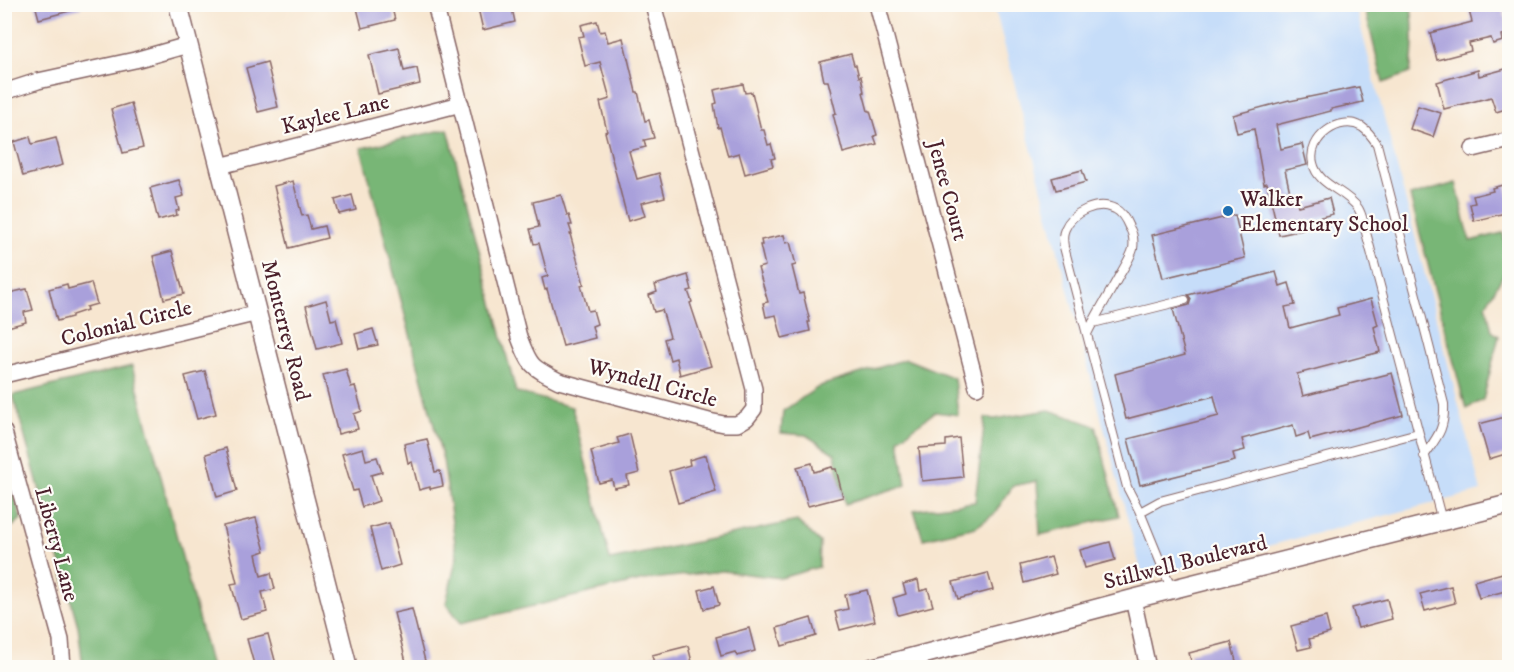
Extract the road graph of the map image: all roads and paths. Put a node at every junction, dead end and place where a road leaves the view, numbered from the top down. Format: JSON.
{"nodes":[{"id":1,"x":178,"y":4,"type":"edge"},
{"id":2,"x":435,"y":4,"type":"edge"},
{"id":3,"x":653,"y":4,"type":"edge"},
{"id":4,"x":878,"y":4,"type":"edge"},
{"id":5,"x":188,"y":45,"type":"junction"},
{"id":6,"x":4,"y":92,"type":"edge"},
{"id":7,"x":461,"y":104,"type":"junction"},
{"id":8,"x":1509,"y":140,"type":"edge"},
{"id":9,"x":1473,"y":149,"type":"dead end"},
{"id":10,"x":220,"y":166,"type":"junction"},
{"id":11,"x":1185,"y":300,"type":"dead end"},
{"id":12,"x":258,"y":314,"type":"junction"},
{"id":13,"x":1093,"y":323,"type":"junction"},
{"id":14,"x":1087,"y":334,"type":"junction"},
{"id":15,"x":4,"y":375,"type":"edge"},
{"id":16,"x":977,"y":387,"type":"dead end"},
{"id":17,"x":4,"y":432,"type":"edge"},
{"id":18,"x":1418,"y":433,"type":"junction"},
{"id":19,"x":1424,"y":456,"type":"junction"},
{"id":20,"x":1509,"y":504,"type":"edge"},
{"id":21,"x":1140,"y":512,"type":"junction"},
{"id":22,"x":1442,"y":521,"type":"junction"},
{"id":23,"x":1172,"y":589,"type":"junction"},
{"id":24,"x":1133,"y":599,"type":"junction"},
{"id":25,"x":63,"y":668,"type":"edge"},
{"id":26,"x":348,"y":668,"type":"edge"},
{"id":27,"x":872,"y":668,"type":"edge"},
{"id":28,"x":1148,"y":668,"type":"edge"}],
"edges":[{"from":1,"to":5,"type":"street","name":"Monterrey Road"},
{"from":2,"to":7,"type":"street","name":"Wyndell Circle"},
{"from":3,"to":7,"type":"street","name":"Wyndell Circle"},
{"from":4,"to":16,"type":"street","name":"Jenee Court"},
{"from":5,"to":6,"type":"street"},
{"from":5,"to":10,"type":"street","name":"Monterrey Road"},
{"from":7,"to":10,"type":"street","name":"Kaylee Lane"},
{"from":8,"to":9,"type":"street"},
{"from":10,"to":12,"type":"street","name":"Monterrey Road"},
{"from":11,"to":13,"type":"lane"},
{"from":12,"to":15,"type":"street","name":"Colonial Circle"},
{"from":12,"to":26,"type":"street","name":"Monterrey Road"},
{"from":13,"to":14,"type":"lane"},
{"from":13,"to":14,"type":"lane"},
{"from":14,"to":21,"type":"lane"},
{"from":17,"to":25,"type":"street","name":"Liberty Lane"},
{"from":18,"to":19,"type":"lane"},
{"from":18,"to":19,"type":"lane"},
{"from":18,"to":21,"type":"lane"},
{"from":19,"to":22,"type":"lane"},
{"from":20,"to":22,"type":"street","name":"Stillwell Boulevard"},
{"from":21,"to":23,"type":"lane"},
{"from":22,"to":23,"type":"street","name":"Stillwell Boulevard"},
{"from":23,"to":24,"type":"street","name":"Stillwell Boulevard"},
{"from":24,"to":27,"type":"street","name":"Stillwell Boulevard"},
{"from":24,"to":28,"type":"street"}]}
